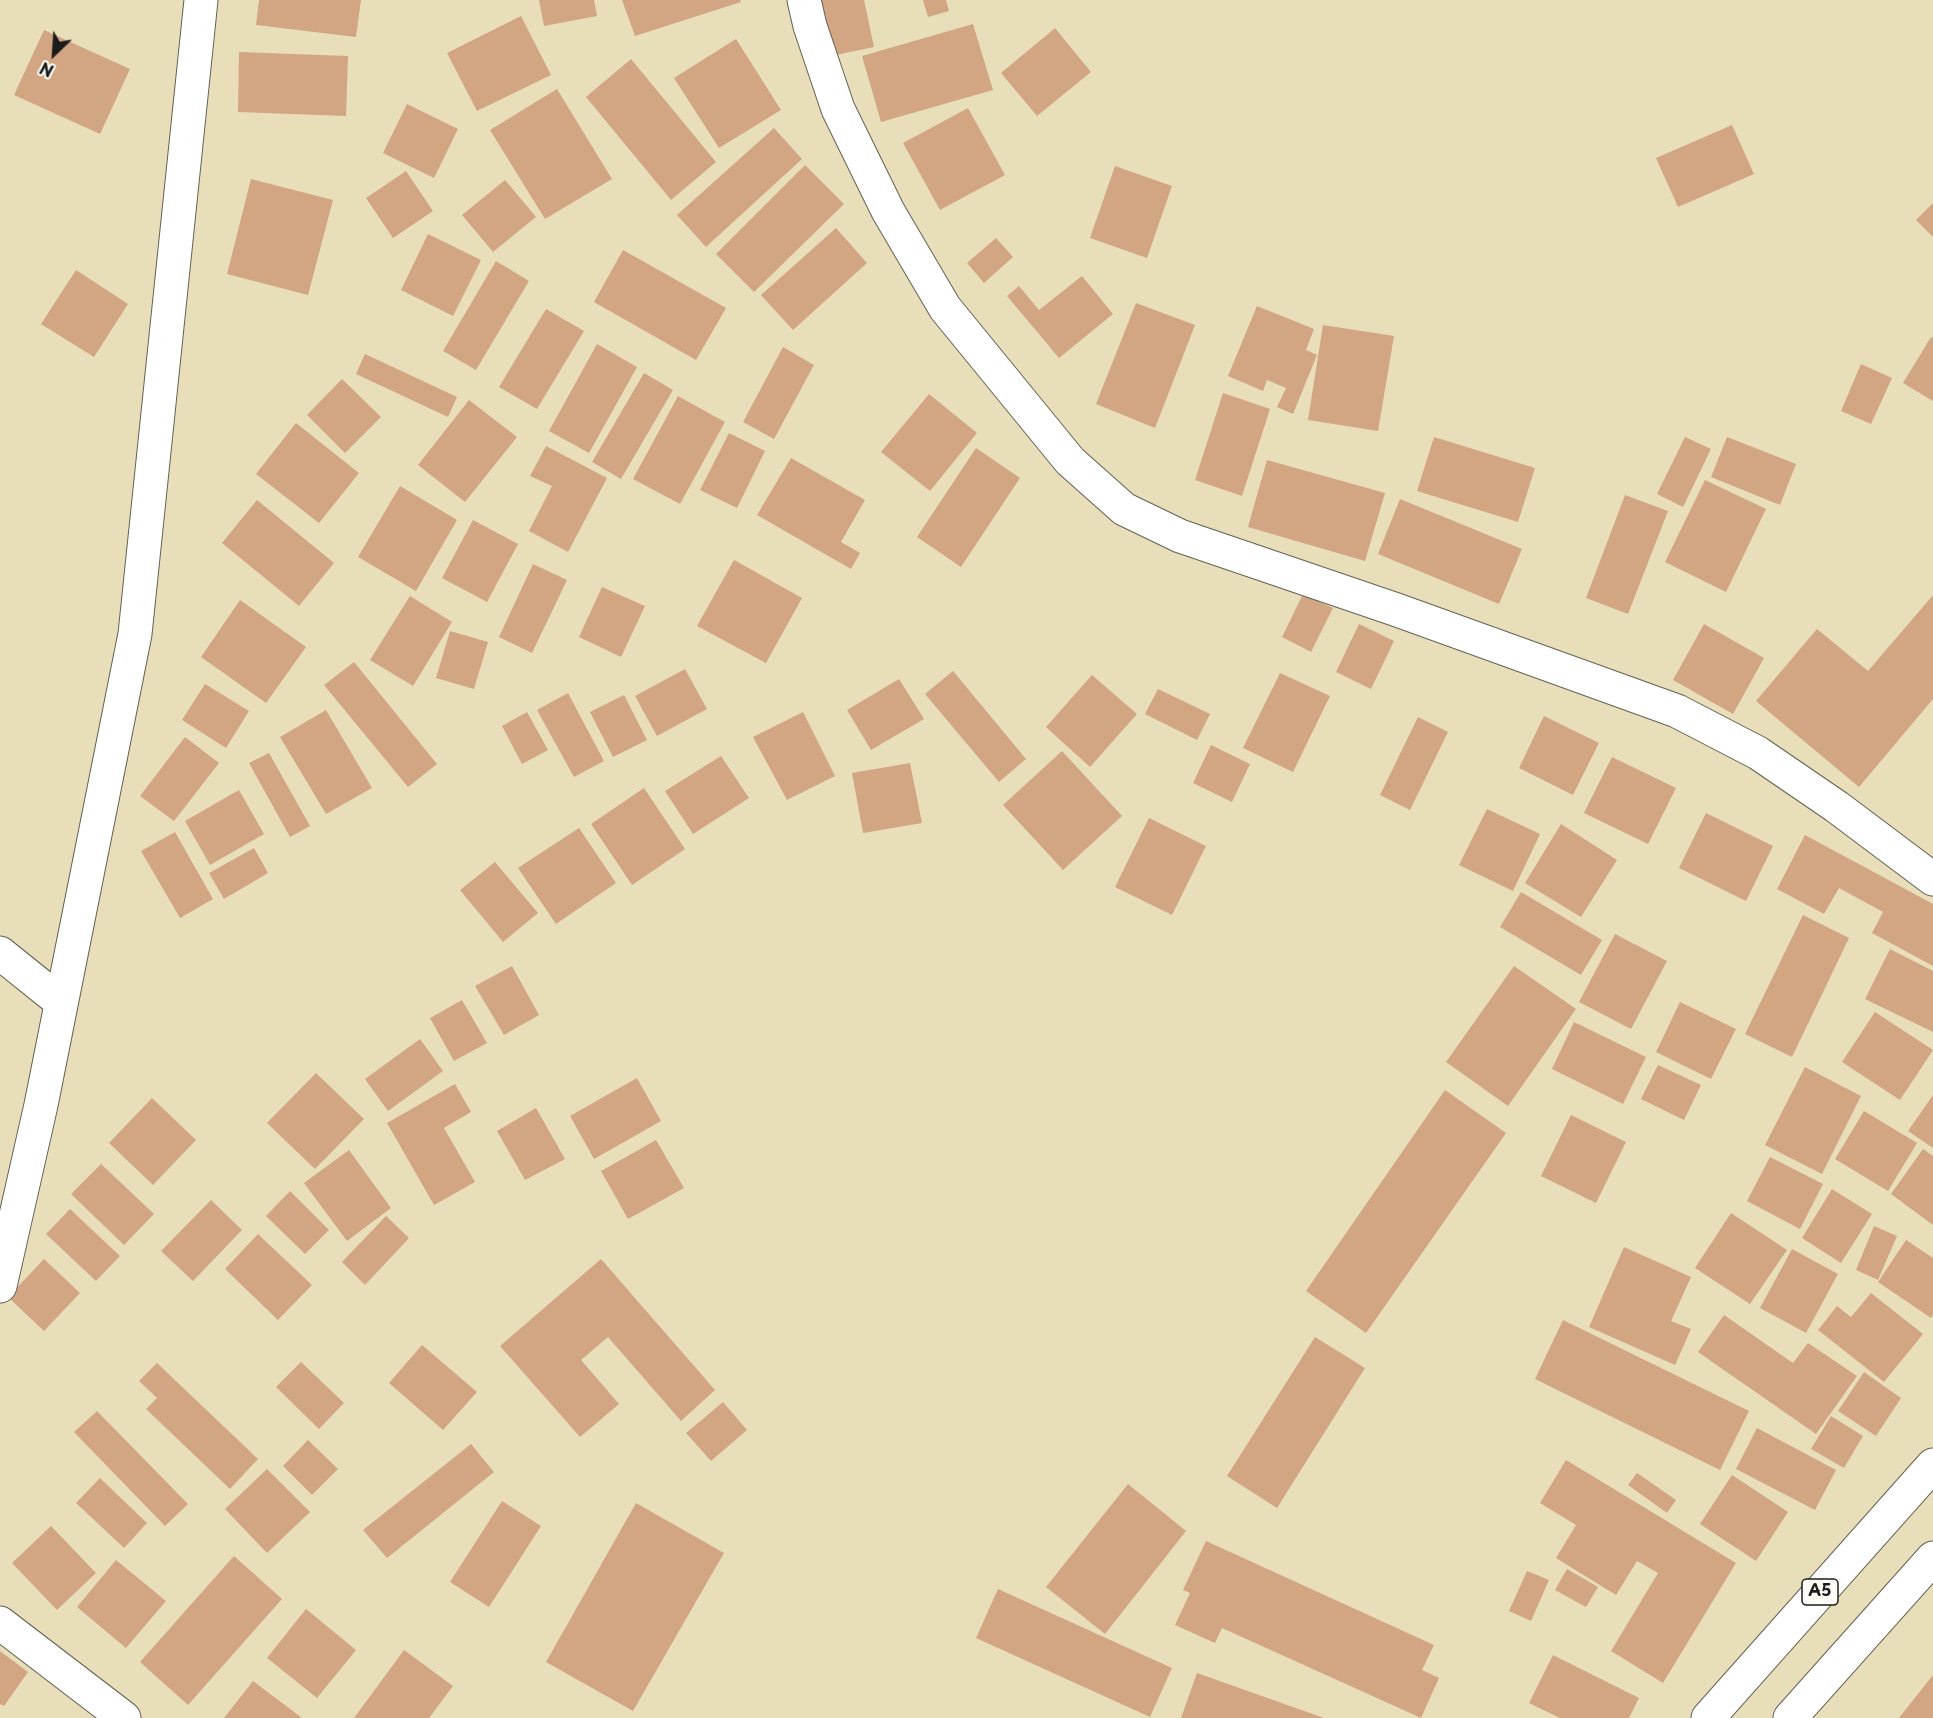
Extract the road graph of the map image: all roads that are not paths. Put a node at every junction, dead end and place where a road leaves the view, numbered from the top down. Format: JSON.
{"nodes":[{"id":1,"x":201,"y":0,"type":"edge"},
{"id":2,"x":804,"y":0,"type":"edge"},
{"id":3,"x":1933,"y":879,"type":"edge"},
{"id":4,"x":0,"y":953,"type":"edge"},
{"id":5,"x":61,"y":1002,"type":"junction"},
{"id":6,"x":0,"y":1286,"type":"edge"},
{"id":7,"x":1933,"y":1465,"type":"edge"},
{"id":8,"x":1933,"y":1557,"type":"edge"},
{"id":9,"x":0,"y":1623,"type":"edge"},
{"id":10,"x":124,"y":1718,"type":"edge"},
{"id":11,"x":1708,"y":1718,"type":"edge"},
{"id":12,"x":1790,"y":1718,"type":"edge"}],
"edges":[{"from":1,"to":5,"type":"main road"},
{"from":2,"to":3,"type":"main road"},
{"from":4,"to":5,"type":"main road"},
{"from":5,"to":6,"type":"main road"},
{"from":7,"to":11,"type":"main road","number":"A5"},
{"from":8,"to":12,"type":"main road"},
{"from":9,"to":10,"type":"main road"}]}
